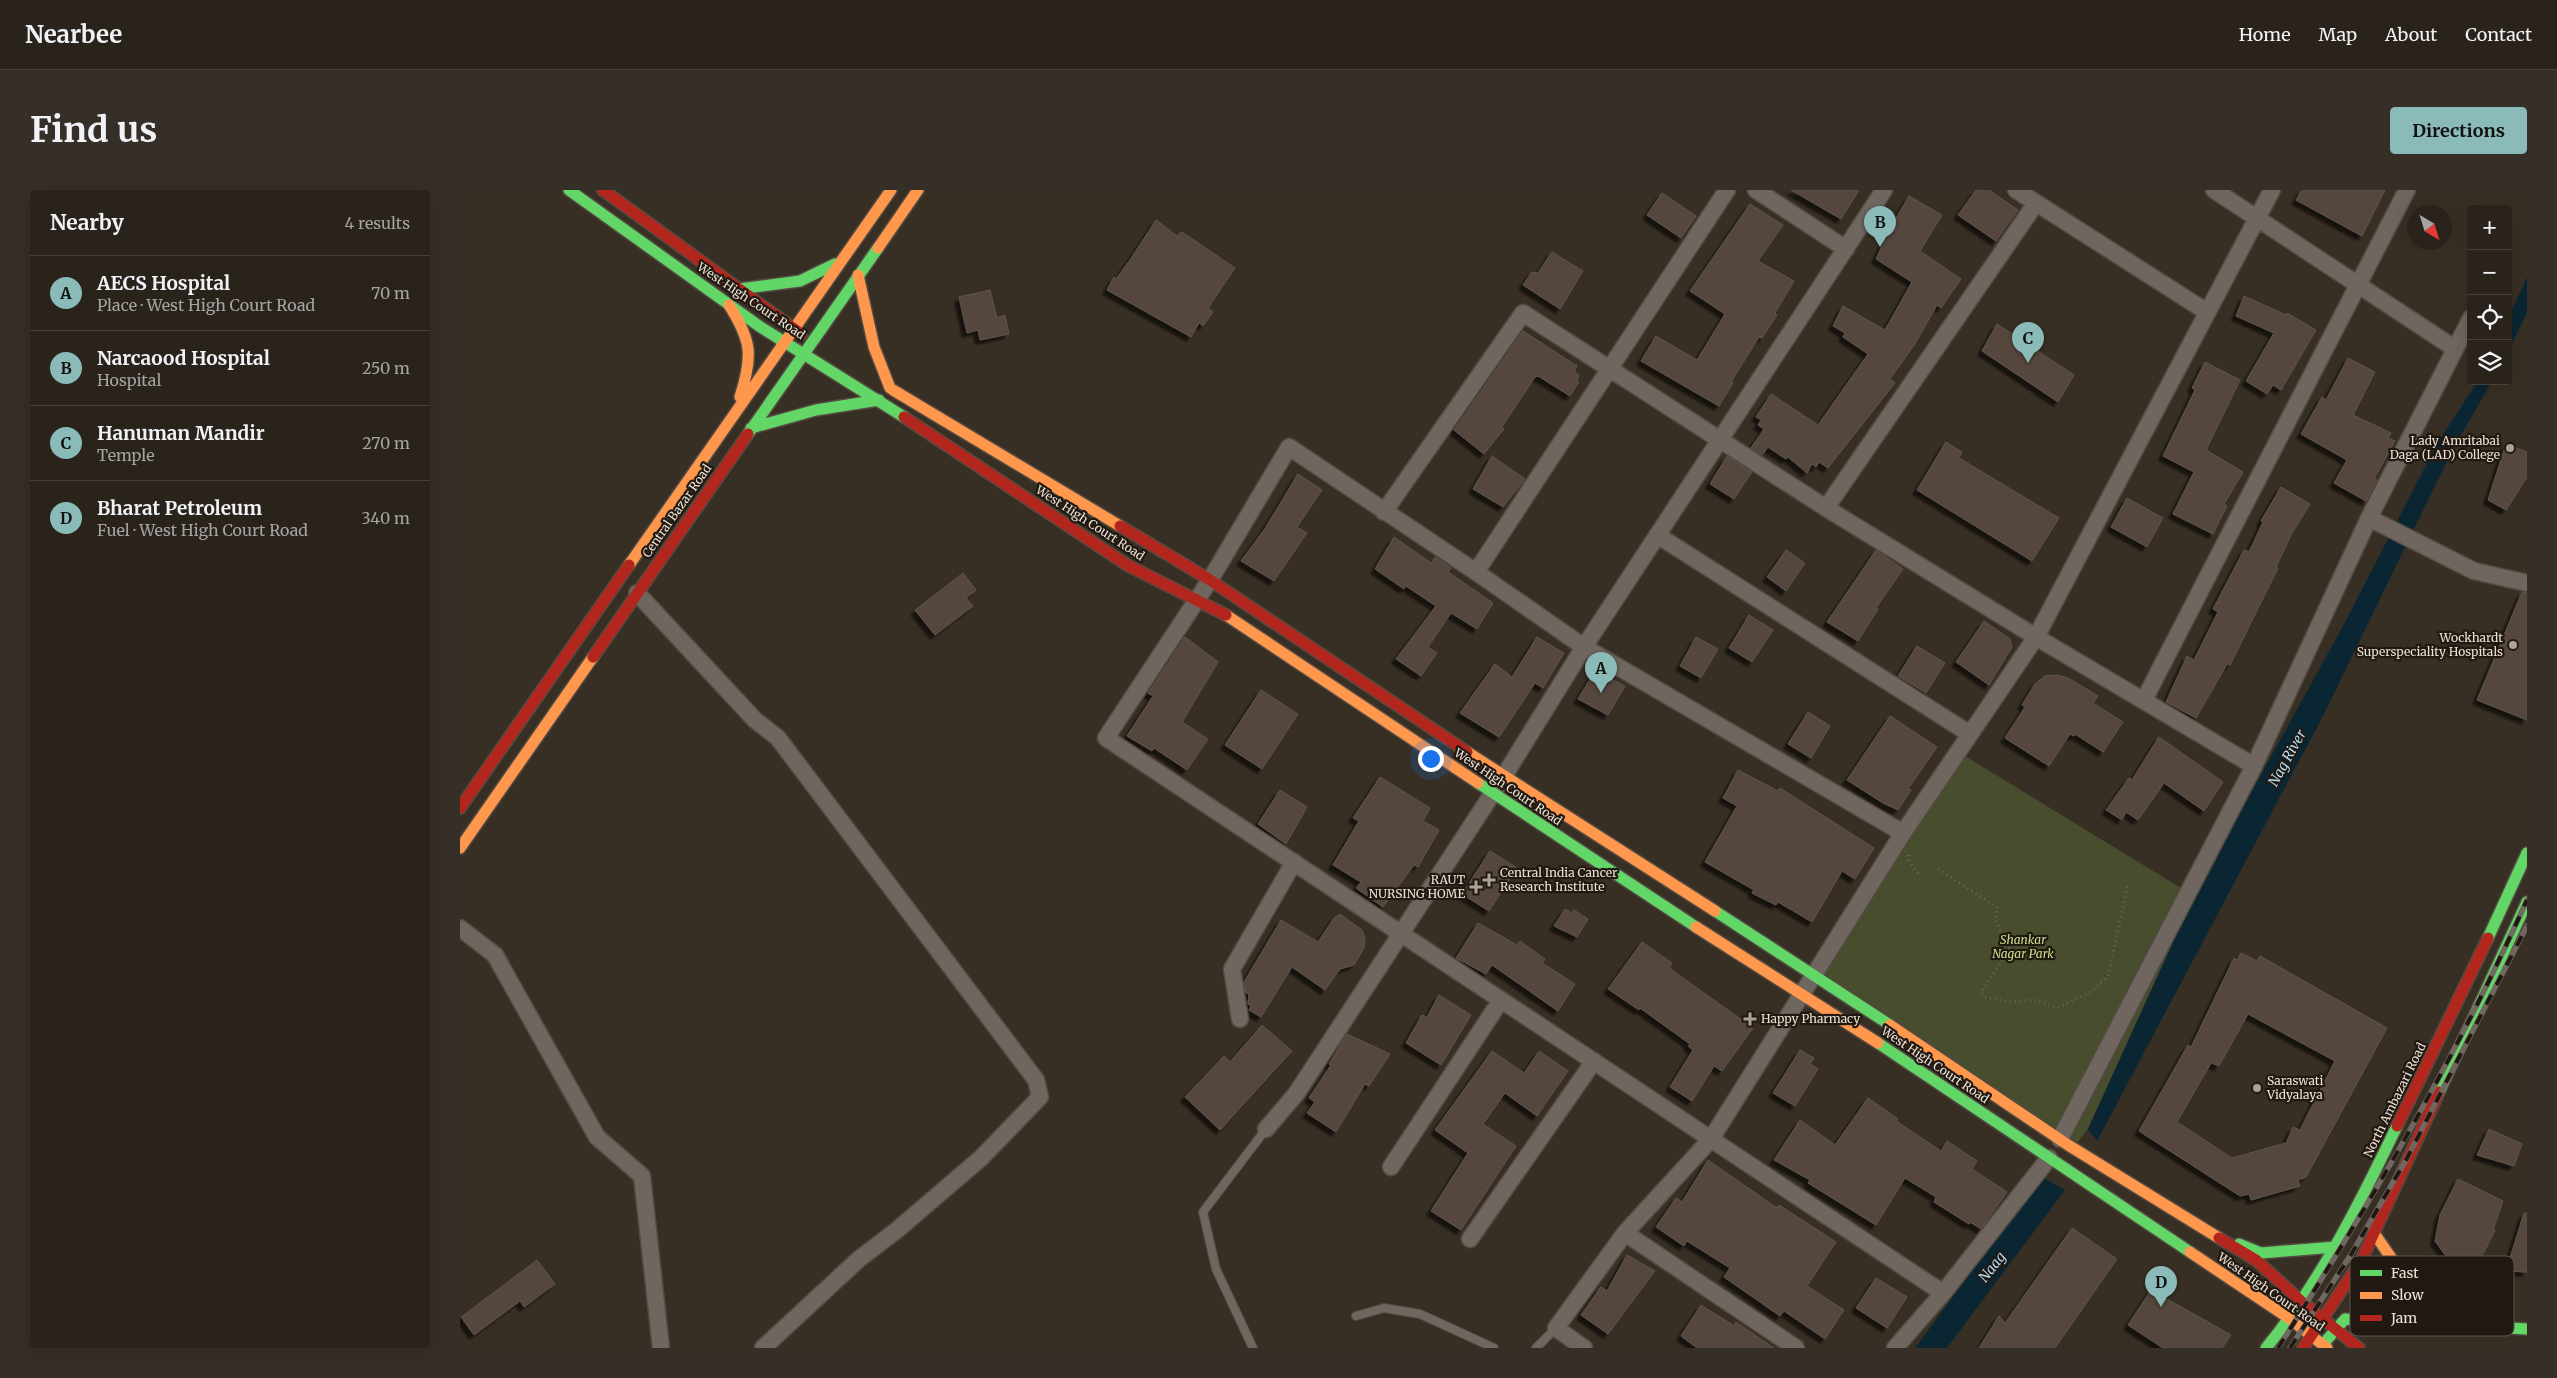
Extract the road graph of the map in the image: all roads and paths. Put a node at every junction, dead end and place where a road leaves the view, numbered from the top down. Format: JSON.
{"nodes":[{"id":1,"x":569,"y":190,"type":"edge"},
{"id":2,"x":603,"y":190,"type":"edge"},
{"id":3,"x":891,"y":190,"type":"edge"},
{"id":4,"x":918,"y":190,"type":"edge"},
{"id":5,"x":1727,"y":190,"type":"edge"},
{"id":6,"x":1756,"y":190,"type":"edge"},
{"id":7,"x":1884,"y":190,"type":"edge"},
{"id":8,"x":2016,"y":190,"type":"edge"},
{"id":9,"x":2214,"y":190,"type":"edge"},
{"id":10,"x":2272,"y":190,"type":"edge"},
{"id":11,"x":2406,"y":190,"type":"edge"},
{"id":12,"x":2036,"y":203,"type":"junction"},
{"id":13,"x":2256,"y":218,"type":"junction"},
{"id":14,"x":1846,"y":249,"type":"junction"},
{"id":15,"x":842,"y":259,"type":"junction"},
{"id":16,"x":858,"y":275,"type":"junction"},
{"id":17,"x":2359,"y":285,"type":"junction"},
{"id":18,"x":739,"y":290,"type":"junction"},
{"id":19,"x":727,"y":303,"type":"junction"},
{"id":20,"x":2207,"y":312,"type":"junction"},
{"id":21,"x":2467,"y":325,"type":"edge"},
{"id":22,"x":794,"y":328,"type":"junction"},
{"id":23,"x":785,"y":342,"type":"junction"},
{"id":24,"x":816,"y":343,"type":"junction"},
{"id":25,"x":2454,"y":348,"type":"junction"},
{"id":26,"x":803,"y":353,"type":"junction"},
{"id":27,"x":1610,"y":368,"type":"junction"},
{"id":28,"x":874,"y":378,"type":"dead end"},
{"id":29,"x":890,"y":388,"type":"junction"},
{"id":30,"x":879,"y":400,"type":"junction"},
{"id":31,"x":734,"y":415,"type":"junction"},
{"id":32,"x":751,"y":428,"type":"junction"},
{"id":33,"x":1721,"y":439,"type":"junction"},
{"id":34,"x":1826,"y":508,"type":"junction"},
{"id":35,"x":1384,"y":512,"type":"junction"},
{"id":36,"x":2372,"y":519,"type":"junction"},
{"id":37,"x":1657,"y":536,"type":"junction"},
{"id":38,"x":1476,"y":572,"type":"junction"},
{"id":39,"x":1210,"y":580,"type":"junction"},
{"id":40,"x":2527,"y":583,"type":"edge"},
{"id":41,"x":637,"y":593,"type":"junction"},
{"id":42,"x":1196,"y":600,"type":"junction"},
{"id":43,"x":2036,"y":637,"type":"junction"},
{"id":44,"x":1584,"y":647,"type":"junction"},
{"id":45,"x":2144,"y":700,"type":"junction"},
{"id":46,"x":1970,"y":734,"type":"junction"},
{"id":47,"x":2254,"y":766,"type":"junction"},
{"id":48,"x":1504,"y":776,"type":"junction"},
{"id":49,"x":1492,"y":792,"type":"junction"},
{"id":50,"x":460,"y":808,"type":"edge"},
{"id":51,"x":1902,"y":833,"type":"junction"},
{"id":52,"x":460,"y":848,"type":"edge"},
{"id":53,"x":2527,"y":853,"type":"edge"},
{"id":54,"x":1294,"y":862,"type":"junction"},
{"id":55,"x":1938,"y":869,"type":"dead end"},
{"id":56,"x":2128,"y":884,"type":"dead end"},
{"id":57,"x":2527,"y":902,"type":"edge"},
{"id":58,"x":460,"y":928,"type":"edge"},
{"id":59,"x":1401,"y":934,"type":"junction"},
{"id":60,"x":1814,"y":974,"type":"junction"},
{"id":61,"x":1802,"y":995,"type":"junction"},
{"id":62,"x":1501,"y":1000,"type":"junction"},
{"id":63,"x":1240,"y":1019,"type":"dead end"},
{"id":64,"x":1594,"y":1061,"type":"junction"},
{"id":65,"x":1266,"y":1129,"type":"joint"},
{"id":66,"x":1711,"y":1139,"type":"junction"},
{"id":67,"x":2060,"y":1139,"type":"junction"},
{"id":68,"x":2049,"y":1158,"type":"junction"},
{"id":69,"x":1391,"y":1166,"type":"dead end"},
{"id":70,"x":1625,"y":1233,"type":"junction"},
{"id":71,"x":2374,"y":1233,"type":"junction"},
{"id":72,"x":2217,"y":1235,"type":"junction"},
{"id":73,"x":1470,"y":1239,"type":"dead end"},
{"id":74,"x":2335,"y":1247,"type":"junction"},
{"id":75,"x":2362,"y":1256,"type":"edge"},
{"id":76,"x":2390,"y":1256,"type":"edge"},
{"id":77,"x":2350,"y":1278,"type":"edge"},
{"id":78,"x":1943,"y":1293,"type":"junction"},
{"id":79,"x":2302,"y":1302,"type":"junction"},
{"id":80,"x":1356,"y":1316,"type":"dead end"},
{"id":81,"x":2290,"y":1319,"type":"junction"},
{"id":82,"x":2323,"y":1319,"type":"junction"},
{"id":83,"x":2350,"y":1319,"type":"edge"},
{"id":84,"x":1556,"y":1328,"type":"junction"},
{"id":85,"x":2335,"y":1328,"type":"junction"},
{"id":86,"x":2514,"y":1329,"type":"edge"},
{"id":87,"x":2527,"y":1329,"type":"edge"},
{"id":88,"x":2311,"y":1336,"type":"junction"},
{"id":89,"x":2325,"y":1346,"type":"edge"},
{"id":90,"x":661,"y":1348,"type":"edge"},
{"id":91,"x":763,"y":1348,"type":"edge"},
{"id":92,"x":1253,"y":1348,"type":"edge"},
{"id":93,"x":1494,"y":1348,"type":"edge"},
{"id":94,"x":1536,"y":1348,"type":"edge"},
{"id":95,"x":1584,"y":1348,"type":"edge"},
{"id":96,"x":1796,"y":1348,"type":"edge"},
{"id":97,"x":1895,"y":1348,"type":"edge"},
{"id":98,"x":2266,"y":1348,"type":"edge"},
{"id":99,"x":2303,"y":1348,"type":"edge"},
{"id":100,"x":2359,"y":1348,"type":"edge"}],
"edges":[{"from":1,"to":19,"type":"main road","name":"West High Court Road"},
{"from":2,"to":18,"type":"main road","name":"West High Court Road"},
{"from":3,"to":15,"type":"main road","name":"Central Bazar Road"},
{"from":4,"to":16,"type":"main road","name":"Central Bazar Road"},
{"from":5,"to":27,"type":"street"},
{"from":6,"to":14,"type":"street"},
{"from":7,"to":14,"type":"street"},
{"from":8,"to":12,"type":"street"},
{"from":9,"to":13,"type":"street"},
{"from":10,"to":13,"type":"street"},
{"from":11,"to":17,"type":"street"},
{"from":12,"to":20,"type":"street"},
{"from":12,"to":34,"type":"street"},
{"from":13,"to":17,"type":"street"},
{"from":13,"to":20,"type":"street"},
{"from":14,"to":33,"type":"street"},
{"from":15,"to":18,"type":"main road"},
{"from":15,"to":22,"type":"main road","name":"Central Bazar Road"},
{"from":16,"to":24,"type":"main road","name":"Central Bazar Road"},
{"from":16,"to":29,"type":"main road"},
{"from":17,"to":25,"type":"street"},
{"from":17,"to":45,"type":"street"},
{"from":18,"to":22,"type":"main road","name":"West High Court Road"},
{"from":19,"to":23,"type":"main road","name":"West High Court Road"},
{"from":19,"to":31,"type":"main road"},
{"from":20,"to":43,"type":"street"},
{"from":21,"to":25,"type":"street"},
{"from":22,"to":23,"type":"main road","name":"Central Bazar Road"},
{"from":22,"to":24,"type":"main road","name":"West High Court Road"},
{"from":23,"to":26,"type":"main road","name":"West High Court Road"},
{"from":23,"to":31,"type":"main road","name":"Central Bazar Road"},
{"from":24,"to":26,"type":"main road","name":"Central Bazar Road"},
{"from":25,"to":36,"type":"street"},
{"from":26,"to":30,"type":"main road","name":"West High Court Road"},
{"from":26,"to":32,"type":"main road","name":"Central Bazar Road"},
{"from":27,"to":33,"type":"street"},
{"from":27,"to":35,"type":"street"},
{"from":27,"to":38,"type":"street"},
{"from":28,"to":29,"type":"main road","name":"West High Court Road"},
{"from":29,"to":39,"type":"main road","name":"West High Court Road"},
{"from":30,"to":32,"type":"main road"},
{"from":30,"to":42,"type":"main road","name":"West High Court Road"},
{"from":31,"to":50,"type":"main road","name":"Central Bazar Road"},
{"from":32,"to":41,"type":"main road","name":"Central Bazar Road"},
{"from":33,"to":34,"type":"street"},
{"from":33,"to":37,"type":"street"},
{"from":34,"to":43,"type":"street"},
{"from":35,"to":38,"type":"street"},
{"from":35,"to":39,"type":"street"},
{"from":36,"to":40,"type":"street"},
{"from":36,"to":47,"type":"street"},
{"from":37,"to":44,"type":"street"},
{"from":37,"to":46,"type":"street"},
{"from":38,"to":44,"type":"street"},
{"from":39,"to":42,"type":"street"},
{"from":39,"to":48,"type":"main road","name":"West High Court Road"},
{"from":41,"to":52,"type":"main road","name":"Central Bazar Road"},
{"from":41,"to":91,"type":"street"},
{"from":42,"to":49,"type":"main road","name":"West High Court Road"},
{"from":42,"to":54,"type":"street"},
{"from":43,"to":45,"type":"street"},
{"from":43,"to":46,"type":"street"},
{"from":44,"to":48,"type":"street"},
{"from":44,"to":51,"type":"street"},
{"from":45,"to":47,"type":"street"},
{"from":46,"to":51,"type":"street"},
{"from":47,"to":67,"type":"street"},
{"from":48,"to":49,"type":"street"},
{"from":48,"to":60,"type":"main road","name":"West High Court Road"},
{"from":49,"to":59,"type":"street"},
{"from":49,"to":61,"type":"main road","name":"West High Court Road"},
{"from":51,"to":60,"type":"street"},
{"from":53,"to":74,"type":"main road","name":"North Ambazari Road"},
{"from":54,"to":59,"type":"street"},
{"from":54,"to":63,"type":"street"},
{"from":55,"to":56,"type":"path"},
{"from":57,"to":71,"type":"main road"},
{"from":58,"to":90,"type":"street"},
{"from":59,"to":62,"type":"street"},
{"from":59,"to":65,"type":"street"},
{"from":60,"to":61,"type":"street"},
{"from":60,"to":67,"type":"main road","name":"West High Court Road"},
{"from":61,"to":66,"type":"street"},
{"from":61,"to":68,"type":"main road","name":"West High Court Road"},
{"from":62,"to":64,"type":"street"},
{"from":62,"to":69,"type":"street"},
{"from":64,"to":66,"type":"street"},
{"from":64,"to":73,"type":"street"},
{"from":65,"to":92,"type":"lane"},
{"from":66,"to":70,"type":"street"},
{"from":66,"to":78,"type":"street"},
{"from":67,"to":72,"type":"main road","name":"West High Court Road"},
{"from":68,"to":78,"type":"street"},
{"from":68,"to":81,"type":"main road","name":"West High Court Road"},
{"from":70,"to":84,"type":"street"},
{"from":70,"to":96,"type":"street"},
{"from":71,"to":75,"type":"main road"},
{"from":71,"to":76,"type":"main road"},
{"from":72,"to":74,"type":"main road"},
{"from":72,"to":79,"type":"main road","name":"West High Court Road"},
{"from":74,"to":79,"type":"main road","name":"North Ambazari Road"},
{"from":77,"to":82,"type":"main road"},
{"from":78,"to":97,"type":"street"},
{"from":79,"to":81,"type":"main road","name":"North Ambazari Road"},
{"from":79,"to":82,"type":"main road","name":"West High Court Road"},
{"from":80,"to":93,"type":"lane"},
{"from":81,"to":88,"type":"main road","name":"West High Court Road"},
{"from":81,"to":98,"type":"main road","name":"North Ambazari Road"},
{"from":82,"to":85,"type":"main road","name":"West High Court Road"},
{"from":82,"to":88,"type":"main road"},
{"from":83,"to":85,"type":"main road"},
{"from":84,"to":94,"type":"lane"},
{"from":84,"to":95,"type":"street"},
{"from":85,"to":89,"type":"main road"},
{"from":85,"to":100,"type":"main road","name":"West High Court Road"},
{"from":86,"to":87,"type":"main road"},
{"from":88,"to":89,"type":"main road","name":"West High Court Road"},
{"from":88,"to":99,"type":"main road"}]}
